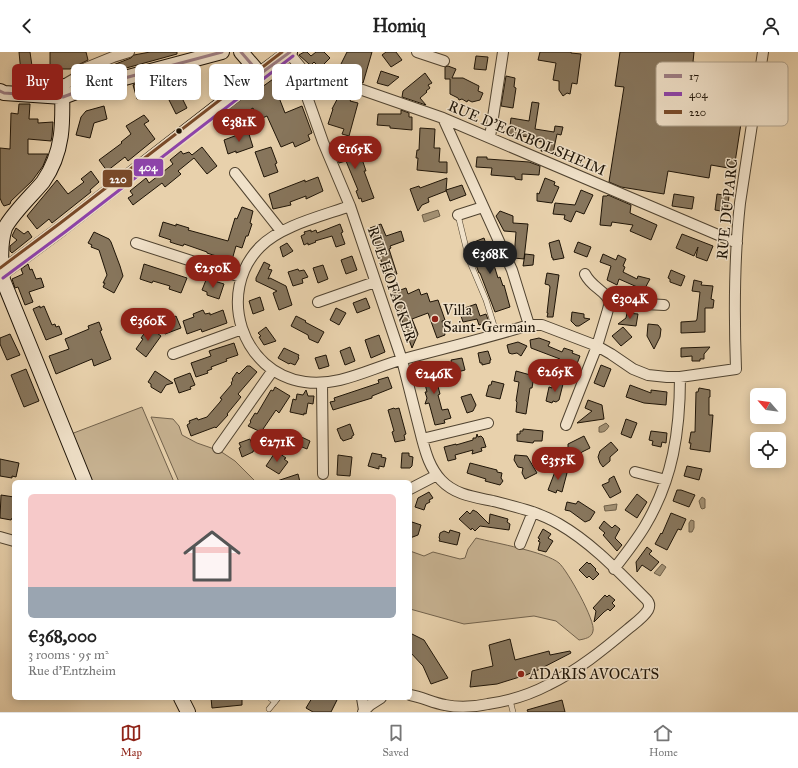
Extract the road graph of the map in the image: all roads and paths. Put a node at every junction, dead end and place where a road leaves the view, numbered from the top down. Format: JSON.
{"nodes":[{"id":1,"x":129,"y":52,"type":"edge"},
{"id":2,"x":222,"y":52,"type":"edge"},
{"id":3,"x":241,"y":52,"type":"edge"},
{"id":4,"x":289,"y":52,"type":"edge"},
{"id":5,"x":416,"y":52,"type":"edge"},
{"id":6,"x":503,"y":52,"type":"edge"},
{"id":7,"x":763,"y":52,"type":"edge"},
{"id":8,"x":185,"y":57,"type":"edge"},
{"id":9,"x":444,"y":62,"type":"dead end"},
{"id":10,"x":761,"y":62,"type":"edge"},
{"id":11,"x":251,"y":64,"type":"edge"},
{"id":12,"x":298,"y":64,"type":"edge"},
{"id":13,"x":264,"y":71,"type":"edge"},
{"id":14,"x":12,"y":87,"type":"edge"},
{"id":15,"x":0,"y":88,"type":"edge"},
{"id":16,"x":362,"y":90,"type":"edge"},
{"id":17,"x":0,"y":91,"type":"edge"},
{"id":18,"x":63,"y":92,"type":"joint"},
{"id":19,"x":12,"y":93,"type":"edge"},
{"id":20,"x":63,"y":100,"type":"edge"},
{"id":21,"x":227,"y":100,"type":"edge"},
{"id":22,"x":308,"y":100,"type":"edge"},
{"id":23,"x":443,"y":118,"type":"junction"},
{"id":24,"x":752,"y":126,"type":"edge"},
{"id":25,"x":490,"y":138,"type":"junction"},
{"id":26,"x":235,"y":173,"type":"dead end"},
{"id":27,"x":350,"y":206,"type":"junction"},
{"id":28,"x":483,"y":207,"type":"junction"},
{"id":29,"x":458,"y":215,"type":"joint"},
{"id":30,"x":3,"y":227,"type":"edge"},
{"id":31,"x":281,"y":231,"type":"junction"},
{"id":32,"x":136,"y":243,"type":"dead end"},
{"id":33,"x":737,"y":243,"type":"junction"},
{"id":34,"x":1,"y":273,"type":"edge"},
{"id":35,"x":585,"y":274,"type":"dead end"},
{"id":36,"x":241,"y":277,"type":"junction"},
{"id":37,"x":376,"y":282,"type":"junction"},
{"id":38,"x":318,"y":302,"type":"dead end"},
{"id":39,"x":610,"y":302,"type":"junction"},
{"id":40,"x":664,"y":305,"type":"dead end"},
{"id":41,"x":529,"y":325,"type":"junction"},
{"id":42,"x":242,"y":329,"type":"junction"},
{"id":43,"x":497,"y":335,"type":"junction"},
{"id":44,"x":597,"y":346,"type":"junction"},
{"id":45,"x":172,"y":354,"type":"dead end"},
{"id":46,"x":402,"y":360,"type":"junction"},
{"id":47,"x":273,"y":370,"type":"junction"},
{"id":48,"x":680,"y":377,"type":"junction"},
{"id":49,"x":322,"y":383,"type":"junction"},
{"id":50,"x":488,"y":423,"type":"dead end"},
{"id":51,"x":566,"y":425,"type":"dead end"},
{"id":52,"x":422,"y":439,"type":"junction"},
{"id":53,"x":218,"y":448,"type":"dead end"},
{"id":54,"x":635,"y":472,"type":"dead end"},
{"id":55,"x":323,"y":474,"type":"dead end"},
{"id":56,"x":437,"y":475,"type":"junction"},
{"id":57,"x":84,"y":480,"type":"edge"},
{"id":58,"x":666,"y":480,"type":"junction"},
{"id":59,"x":412,"y":488,"type":"edge"},
{"id":60,"x":533,"y":512,"type":"junction"},
{"id":61,"x":0,"y":537,"type":"edge"},
{"id":62,"x":12,"y":540,"type":"edge"},
{"id":63,"x":520,"y":544,"type":"dead end"},
{"id":64,"x":614,"y":569,"type":"junction"},
{"id":65,"x":412,"y":696,"type":"edge"},
{"id":66,"x":182,"y":700,"type":"edge"},
{"id":67,"x":276,"y":700,"type":"edge"},
{"id":68,"x":362,"y":700,"type":"edge"},
{"id":69,"x":377,"y":700,"type":"edge"},
{"id":70,"x":510,"y":700,"type":"junction"},
{"id":71,"x":269,"y":709,"type":"dead end"},
{"id":72,"x":364,"y":711,"type":"edge"},
{"id":73,"x":188,"y":712,"type":"edge"},
{"id":74,"x":513,"y":712,"type":"edge"}],
"edges":[{"from":1,"to":18,"type":"street"},
{"from":2,"to":8,"type":"main road"},
{"from":3,"to":11,"type":"main road"},
{"from":4,"to":12,"type":"street","name":"RUE HOFACKER"},
{"from":4,"to":13,"type":"main road"},
{"from":5,"to":9,"type":"street"},
{"from":6,"to":25,"type":"street"},
{"from":7,"to":10,"type":"street","name":"RUE DU PARC"},
{"from":8,"to":18,"type":"main road"},
{"from":14,"to":15,"type":"main road"},
{"from":16,"to":23,"type":"street","name":"RUE D'ECKBOLSHEIM"},
{"from":17,"to":19,"type":"main road"},
{"from":20,"to":30,"type":"main road"},
{"from":21,"to":34,"type":"main road"},
{"from":22,"to":27,"type":"street","name":"RUE HOFACKER"},
{"from":23,"to":25,"type":"street","name":"RUE D'ECKBOLSHEIM"},
{"from":23,"to":28,"type":"street"},
{"from":24,"to":33,"type":"street","name":"RUE DU PARC"},
{"from":25,"to":33,"type":"street","name":"RUE D'ECKBOLSHEIM"},
{"from":26,"to":31,"type":"street"},
{"from":27,"to":31,"type":"street"},
{"from":27,"to":37,"type":"street","name":"RUE HOFACKER"},
{"from":28,"to":29,"type":"street"},
{"from":28,"to":41,"type":"street"},
{"from":29,"to":43,"type":"lane"},
{"from":30,"to":34,"type":"main road"},
{"from":31,"to":36,"type":"street"},
{"from":32,"to":36,"type":"street"},
{"from":33,"to":48,"type":"street","name":"RUE DU PARC"},
{"from":34,"to":57,"type":"main road"},
{"from":35,"to":39,"type":"street"},
{"from":36,"to":42,"type":"street"},
{"from":37,"to":38,"type":"street"},
{"from":37,"to":46,"type":"street","name":"RUE HOFACKER"},
{"from":39,"to":40,"type":"street"},
{"from":39,"to":44,"type":"street"},
{"from":41,"to":43,"type":"street"},
{"from":41,"to":44,"type":"street"},
{"from":42,"to":45,"type":"street"},
{"from":42,"to":47,"type":"street"},
{"from":43,"to":46,"type":"street"},
{"from":44,"to":48,"type":"street"},
{"from":44,"to":51,"type":"street"},
{"from":46,"to":49,"type":"street"},
{"from":46,"to":52,"type":"street","name":"RUE HOFACKER"},
{"from":47,"to":49,"type":"street"},
{"from":47,"to":53,"type":"street"},
{"from":48,"to":58,"type":"street"},
{"from":49,"to":55,"type":"street"},
{"from":50,"to":52,"type":"street"},
{"from":52,"to":56,"type":"street","name":"RUE HOFACKER"},
{"from":54,"to":58,"type":"street"},
{"from":56,"to":59,"type":"street"},
{"from":56,"to":60,"type":"street","name":"RUE HOFACKER"},
{"from":58,"to":64,"type":"street"},
{"from":60,"to":63,"type":"street"},
{"from":60,"to":64,"type":"street","name":"RUE HOFACKER"},
{"from":61,"to":62,"type":"street"},
{"from":64,"to":70,"type":"street","name":"RUE HOFACKER"},
{"from":65,"to":70,"type":"street"},
{"from":66,"to":73,"type":"main road"},
{"from":67,"to":71,"type":"lane"},
{"from":68,"to":72,"type":"street"},
{"from":69,"to":72,"type":"street"},
{"from":70,"to":74,"type":"lane"}]}
